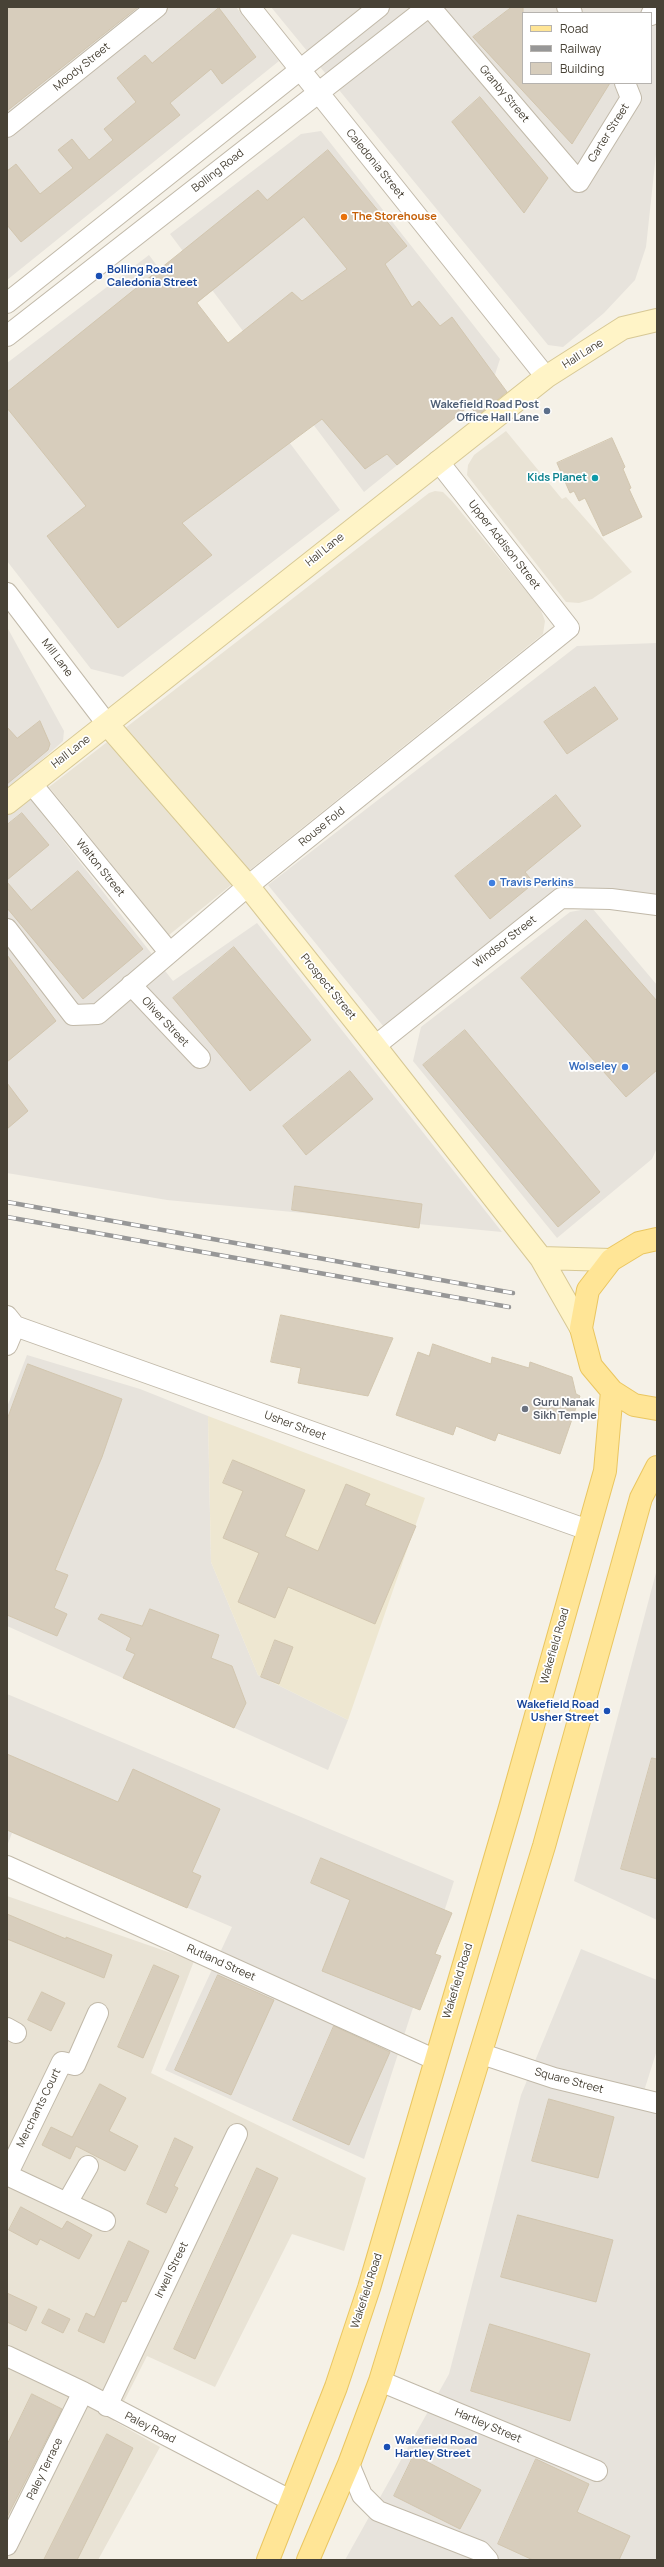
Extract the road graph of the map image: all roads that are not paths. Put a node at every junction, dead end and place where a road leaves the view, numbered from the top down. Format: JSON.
{"nodes":[{"id":1,"x":157,"y":7,"type":"edge"},
{"id":2,"x":250,"y":7,"type":"edge"},
{"id":3,"x":379,"y":7,"type":"edge"},
{"id":4,"x":429,"y":7,"type":"edge"},
{"id":5,"x":300,"y":70,"type":"junction"},
{"id":6,"x":625,"y":84,"type":"edge"},
{"id":7,"x":318,"y":93,"type":"junction"},
{"id":8,"x":7,"y":127,"type":"edge"},
{"id":9,"x":579,"y":182,"type":"joint"},
{"id":10,"x":7,"y":303,"type":"edge"},
{"id":11,"x":657,"y":320,"type":"edge"},
{"id":12,"x":7,"y":336,"type":"edge"},
{"id":13,"x":546,"y":377,"type":"junction"},
{"id":14,"x":438,"y":461,"type":"junction"},
{"id":15,"x":7,"y":593,"type":"edge"},
{"id":16,"x":569,"y":628,"type":"joint"},
{"id":17,"x":107,"y":724,"type":"junction"},
{"id":18,"x":31,"y":784,"type":"junction"},
{"id":19,"x":7,"y":804,"type":"edge"},
{"id":20,"x":248,"y":886,"type":"junction"},
{"id":21,"x":657,"y":905,"type":"edge"},
{"id":22,"x":7,"y":928,"type":"edge"},
{"id":23,"x":169,"y":952,"type":"junction"},
{"id":24,"x":131,"y":985,"type":"junction"},
{"id":25,"x":375,"y":1046,"type":"junction"},
{"id":26,"x":200,"y":1058,"type":"dead end"},
{"id":27,"x":657,"y":1227,"type":"edge"},
{"id":28,"x":648,"y":1241,"type":"edge"},
{"id":29,"x":540,"y":1258,"type":"junction"},
{"id":30,"x":610,"y":1260,"type":"junction"},
{"id":31,"x":11,"y":1321,"type":"edge"},
{"id":32,"x":581,"y":1328,"type":"junction"},
{"id":33,"x":7,"y":1345,"type":"edge"},
{"id":34,"x":612,"y":1391,"type":"junction"},
{"id":35,"x":657,"y":1409,"type":"edge"},
{"id":36,"x":657,"y":1468,"type":"edge"},
{"id":37,"x":588,"y":1530,"type":"junction"},
{"id":38,"x":7,"y":1866,"type":"edge"},
{"id":39,"x":98,"y":2013,"type":"dead end"},
{"id":40,"x":482,"y":2054,"type":"junction"},
{"id":41,"x":436,"y":2060,"type":"junction"},
{"id":42,"x":657,"y":2103,"type":"edge"},
{"id":43,"x":237,"y":2134,"type":"dead end"},
{"id":44,"x":11,"y":2155,"type":"edge"},
{"id":45,"x":88,"y":2166,"type":"dead end"},
{"id":46,"x":7,"y":2175,"type":"edge"},
{"id":47,"x":67,"y":2203,"type":"junction"},
{"id":48,"x":105,"y":2221,"type":"dead end"},
{"id":49,"x":7,"y":2356,"type":"edge"},
{"id":50,"x":380,"y":2381,"type":"junction"},
{"id":51,"x":83,"y":2392,"type":"junction"},
{"id":52,"x":107,"y":2406,"type":"junction"},
{"id":53,"x":349,"y":2464,"type":"junction"},
{"id":54,"x":596,"y":2471,"type":"dead end"},
{"id":55,"x":292,"y":2501,"type":"junction"},
{"id":56,"x":7,"y":2545,"type":"edge"},
{"id":57,"x":268,"y":2560,"type":"edge"},
{"id":58,"x":308,"y":2560,"type":"edge"},
{"id":59,"x":488,"y":2560,"type":"edge"}],
"edges":[{"from":1,"to":8,"type":"street","name":"Moody Street"},
{"from":2,"to":5,"type":"street","name":"Caledonia Street"},
{"from":3,"to":5,"type":"street"},
{"from":4,"to":7,"type":"street","name":"Bolling Road"},
{"from":4,"to":9,"type":"street","name":"Granby Street"},
{"from":5,"to":7,"type":"street","name":"Caledonia Street"},
{"from":5,"to":10,"type":"street"},
{"from":6,"to":9,"type":"street","name":"Carter Street"},
{"from":7,"to":12,"type":"street","name":"Bolling Road"},
{"from":7,"to":13,"type":"street","name":"Caledonia Street"},
{"from":11,"to":13,"type":"street","name":"Hall Lane"},
{"from":13,"to":14,"type":"street","name":"Hall Lane"},
{"from":14,"to":16,"type":"street","name":"Upper Addison Street"},
{"from":14,"to":17,"type":"street","name":"Hall Lane"},
{"from":15,"to":17,"type":"street","name":"Mill Lane"},
{"from":16,"to":20,"type":"street","name":"Rouse Fold"},
{"from":17,"to":18,"type":"street","name":"Hall Lane"},
{"from":17,"to":20,"type":"street","name":"Prospect Street"},
{"from":18,"to":19,"type":"street","name":"Hall Lane"},
{"from":18,"to":23,"type":"street","name":"Walton Street"},
{"from":20,"to":23,"type":"street","name":"Rouse Fold"},
{"from":20,"to":25,"type":"street","name":"Prospect Street"},
{"from":21,"to":25,"type":"street","name":"Windsor Street"},
{"from":22,"to":24,"type":"street","name":"Rouse Fold"},
{"from":23,"to":24,"type":"street","name":"Rouse Fold"},
{"from":24,"to":26,"type":"street","name":"Oliver Street"},
{"from":25,"to":29,"type":"street","name":"Prospect Street"},
{"from":27,"to":28,"type":"main road"},
{"from":28,"to":30,"type":"main road"},
{"from":29,"to":30,"type":"street"},
{"from":29,"to":32,"type":"street","name":"Prospect Street"},
{"from":30,"to":32,"type":"main road"},
{"from":31,"to":33,"type":"street"},
{"from":31,"to":37,"type":"street","name":"Usher Street"},
{"from":32,"to":34,"type":"main road"},
{"from":34,"to":35,"type":"main road"},
{"from":34,"to":37,"type":"main road","name":"Wakefield Road"},
{"from":36,"to":40,"type":"main road"},
{"from":37,"to":41,"type":"main road","name":"Wakefield Road"},
{"from":38,"to":41,"type":"street","name":"Rutland Street"},
{"from":39,"to":44,"type":"street","name":"Merchants Court"},
{"from":40,"to":42,"type":"street","name":"Square Street"},
{"from":40,"to":50,"type":"main road"},
{"from":41,"to":55,"type":"main road","name":"Wakefield Road"},
{"from":43,"to":52,"type":"street","name":"Irwell Street"},
{"from":44,"to":46,"type":"street","name":"Merchants Court"},
{"from":45,"to":47,"type":"street"},
{"from":46,"to":47,"type":"street"},
{"from":47,"to":48,"type":"street"},
{"from":49,"to":51,"type":"street","name":"Paley Road"},
{"from":50,"to":53,"type":"main road"},
{"from":50,"to":54,"type":"street","name":"Hartley Street"},
{"from":51,"to":52,"type":"street","name":"Paley Road"},
{"from":51,"to":56,"type":"street","name":"Paley Terrace"},
{"from":52,"to":55,"type":"street","name":"Paley Road"},
{"from":53,"to":58,"type":"main road"},
{"from":53,"to":59,"type":"street"},
{"from":55,"to":57,"type":"main road","name":"Wakefield Road"}]}
